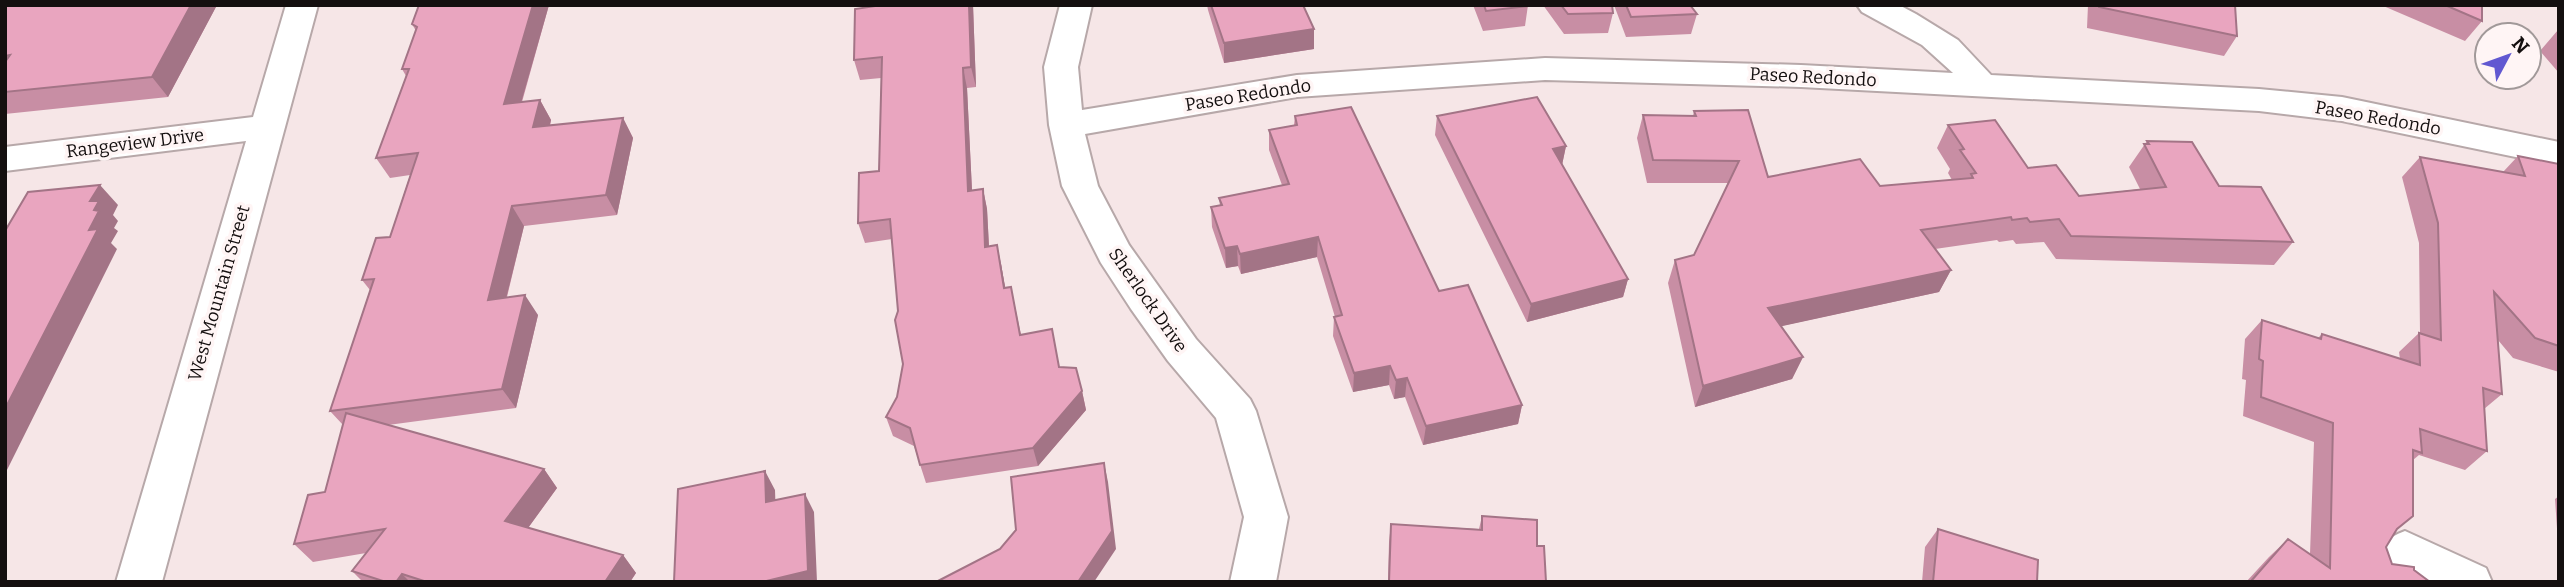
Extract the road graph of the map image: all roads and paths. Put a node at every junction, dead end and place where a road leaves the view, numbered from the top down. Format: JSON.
{"nodes":[{"id":1,"x":302,"y":5,"type":"edge"},
{"id":2,"x":1076,"y":5,"type":"edge"},
{"id":3,"x":1873,"y":5,"type":"edge"},
{"id":4,"x":1982,"y":86,"type":"junction"},
{"id":5,"x":1066,"y":125,"type":"junction"},
{"id":6,"x":266,"y":127,"type":"junction"},
{"id":7,"x":2559,"y":154,"type":"edge"},
{"id":8,"x":5,"y":159,"type":"edge"},
{"id":9,"x":2389,"y":566,"type":"edge"},
{"id":10,"x":139,"y":582,"type":"edge"},
{"id":11,"x":1253,"y":582,"type":"edge"},
{"id":12,"x":2470,"y":582,"type":"edge"}],
"edges":[{"from":1,"to":6,"type":"street","name":"West Mountain Street"},
{"from":2,"to":5,"type":"street","name":"Sherlock Drive"},
{"from":3,"to":4,"type":"street"},
{"from":4,"to":5,"type":"street","name":"Paseo Redondo"},
{"from":4,"to":7,"type":"street","name":"Paseo Redondo"},
{"from":5,"to":11,"type":"street","name":"Sherlock Drive"},
{"from":6,"to":8,"type":"street","name":"Rangeview Drive"},
{"from":6,"to":10,"type":"street","name":"West Mountain Street"},
{"from":9,"to":12,"type":"street"}]}
